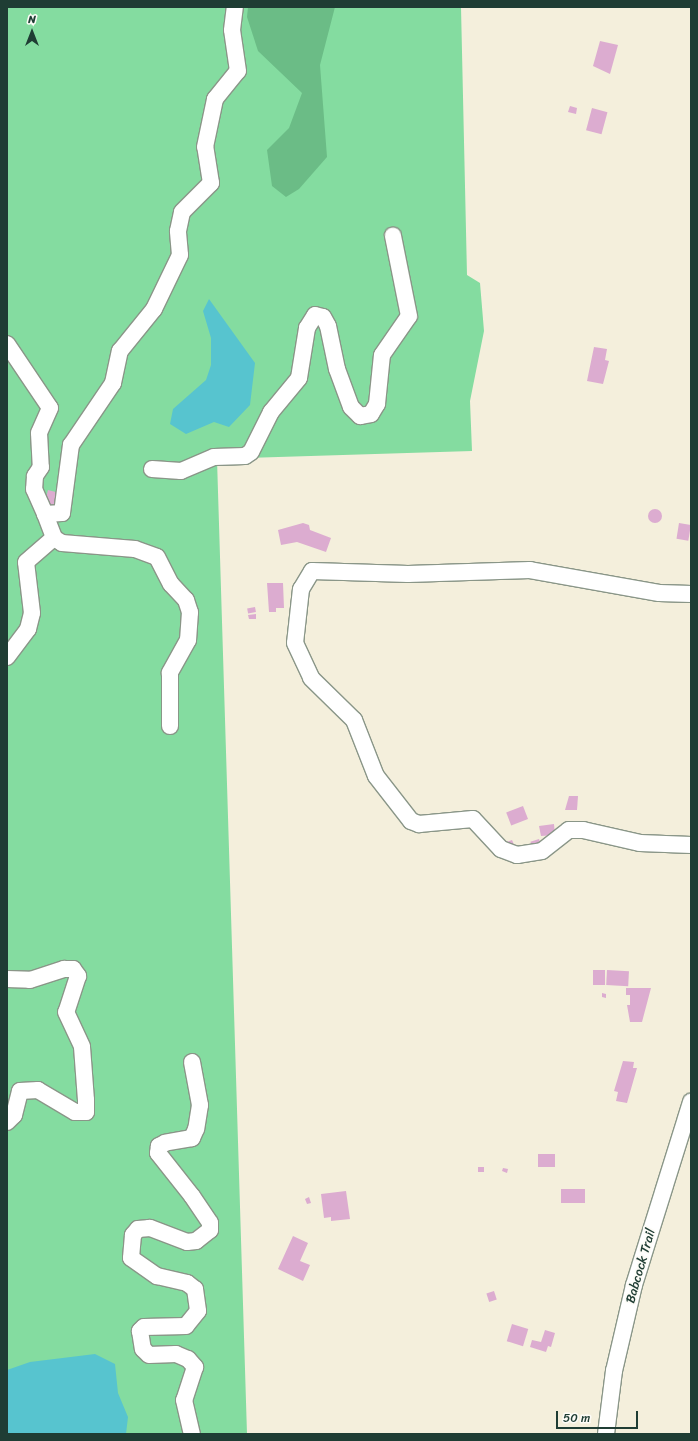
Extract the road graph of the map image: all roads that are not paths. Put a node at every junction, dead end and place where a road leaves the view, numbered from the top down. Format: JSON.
{"nodes":[{"id":1,"x":235,"y":7,"type":"edge"},
{"id":2,"x":393,"y":236,"type":"dead end"},
{"id":3,"x":7,"y":344,"type":"edge"},
{"id":4,"x":152,"y":469,"type":"dead end"},
{"id":5,"x":45,"y":514,"type":"junction"},
{"id":6,"x":54,"y":538,"type":"junction"},
{"id":7,"x":691,"y":594,"type":"edge"},
{"id":8,"x":7,"y":657,"type":"edge"},
{"id":9,"x":170,"y":726,"type":"dead end"},
{"id":10,"x":691,"y":845,"type":"edge"},
{"id":11,"x":7,"y":979,"type":"edge"},
{"id":12,"x":192,"y":1062,"type":"dead end"},
{"id":13,"x":691,"y":1102,"type":"edge"},
{"id":14,"x":7,"y":1122,"type":"edge"},
{"id":15,"x":192,"y":1434,"type":"edge"},
{"id":16,"x":606,"y":1434,"type":"edge"}],
"edges":[{"from":1,"to":5,"type":"street"},
{"from":2,"to":4,"type":"street"},
{"from":3,"to":5,"type":"street"},
{"from":5,"to":6,"type":"street"},
{"from":6,"to":8,"type":"street"},
{"from":6,"to":9,"type":"street"},
{"from":7,"to":10,"type":"street"},
{"from":11,"to":14,"type":"street"},
{"from":12,"to":15,"type":"street"},
{"from":13,"to":16,"type":"street","name":"Babcock Trail"}]}
